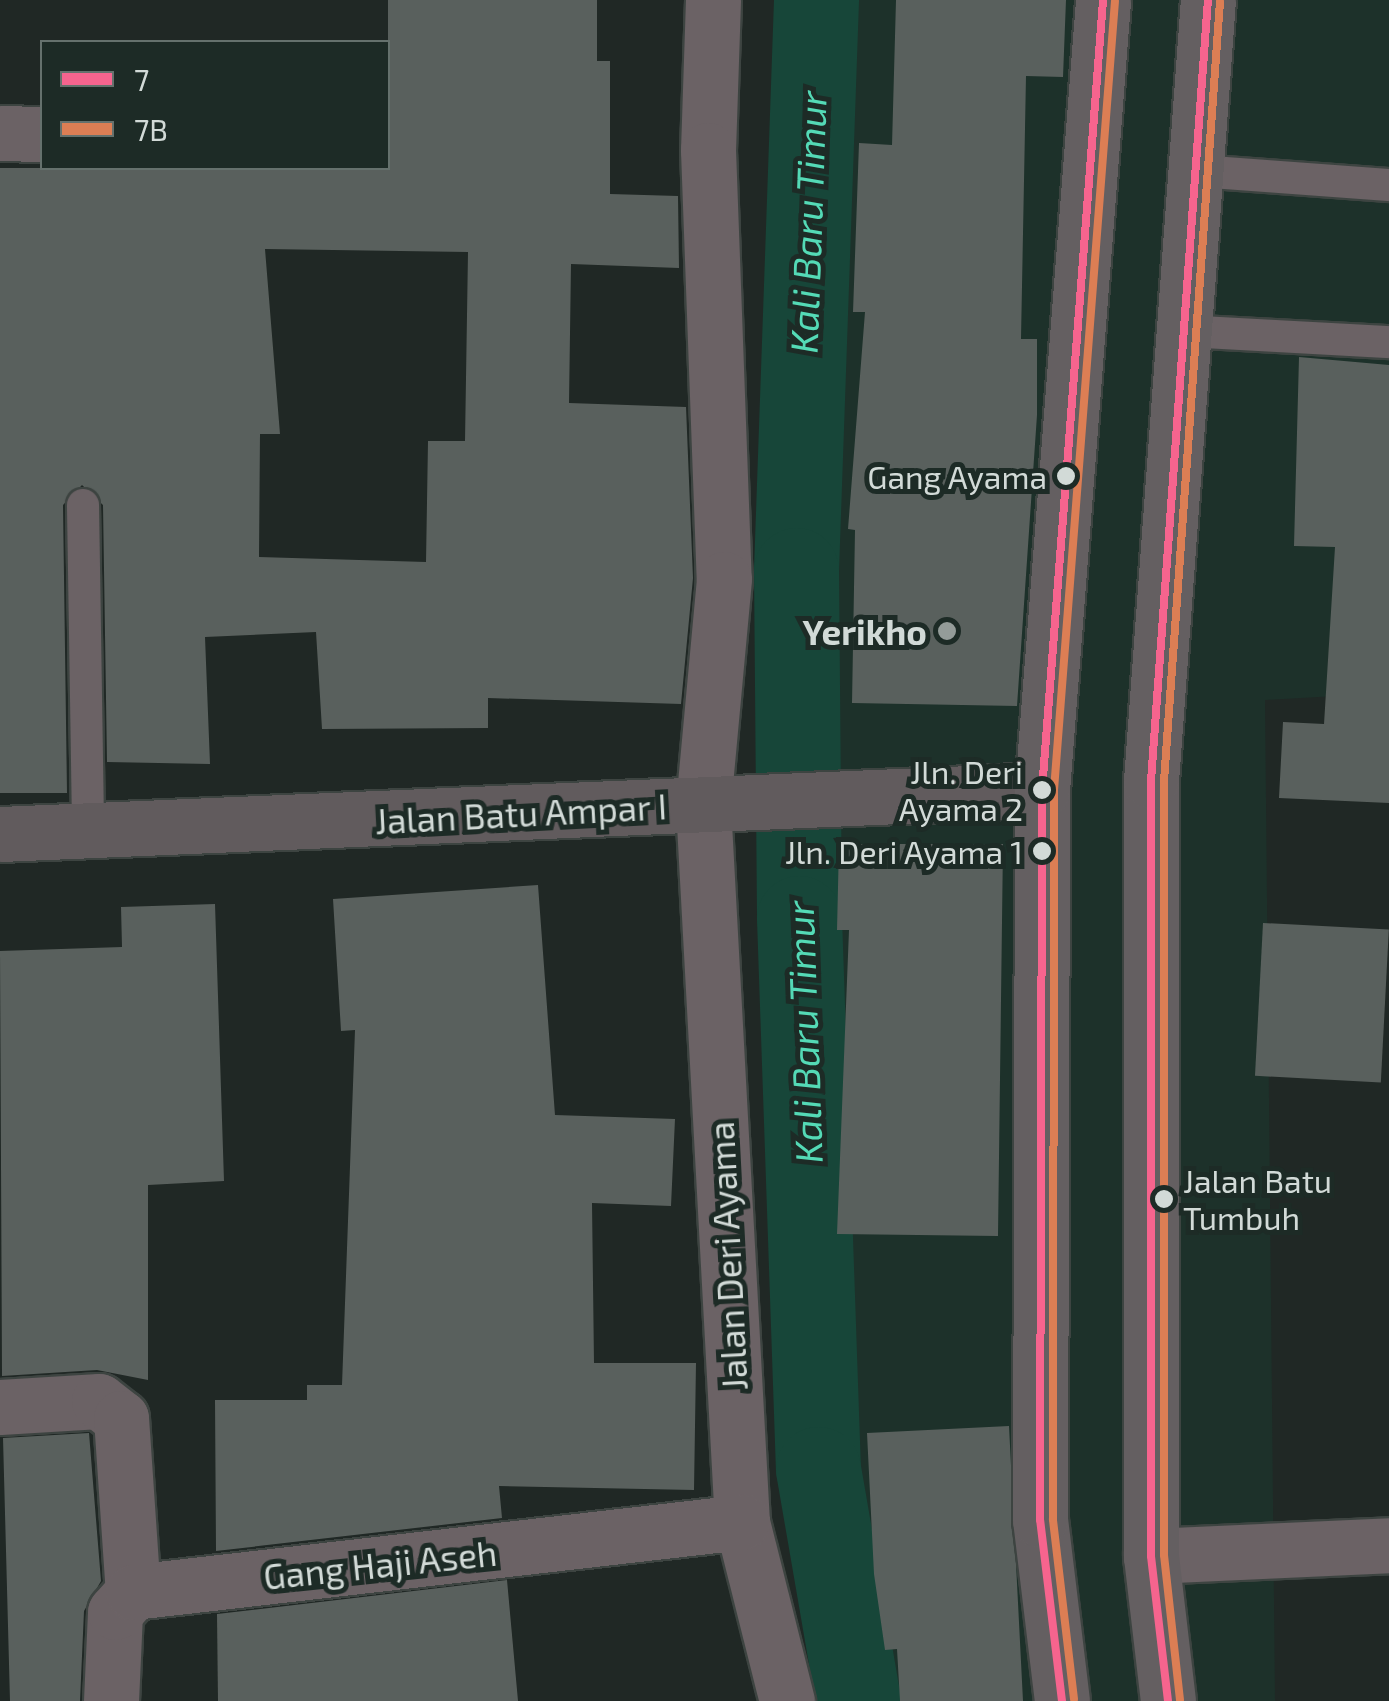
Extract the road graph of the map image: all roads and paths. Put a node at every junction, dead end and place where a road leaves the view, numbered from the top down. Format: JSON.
{"nodes":[{"id":1,"x":713,"y":0,"type":"edge"},
{"id":2,"x":1103,"y":0,"type":"edge"},
{"id":3,"x":1208,"y":0,"type":"edge"},
{"id":4,"x":0,"y":134,"type":"edge"},
{"id":5,"x":40,"y":134,"type":"edge"},
{"id":6,"x":1198,"y":170,"type":"junction"},
{"id":7,"x":1389,"y":184,"type":"edge"},
{"id":8,"x":1184,"y":331,"type":"junction"},
{"id":9,"x":1389,"y":342,"type":"edge"},
{"id":10,"x":83,"y":505,"type":"dead end"},
{"id":11,"x":1042,"y":790,"type":"junction"},
{"id":12,"x":713,"y":805,"type":"junction"},
{"id":13,"x":88,"y":832,"type":"junction"},
{"id":14,"x":0,"y":834,"type":"edge"},
{"id":15,"x":0,"y":1407,"type":"edge"},
{"id":16,"x":742,"y":1522,"type":"junction"},
{"id":17,"x":1389,"y":1545,"type":"edge"},
{"id":18,"x":1151,"y":1556,"type":"junction"},
{"id":19,"x":133,"y":1592,"type":"junction"},
{"id":20,"x":111,"y":1701,"type":"edge"},
{"id":21,"x":787,"y":1701,"type":"edge"},
{"id":22,"x":1062,"y":1701,"type":"edge"},
{"id":23,"x":1168,"y":1701,"type":"edge"}],
"edges":[{"from":1,"to":12,"type":"street","name":"Jalan Deri Ayama"},
{"from":2,"to":11,"type":"highway"},
{"from":3,"to":6,"type":"highway"},
{"from":4,"to":5,"type":"street"},
{"from":6,"to":7,"type":"lane"},
{"from":6,"to":8,"type":"highway"},
{"from":8,"to":9,"type":"lane"},
{"from":8,"to":18,"type":"highway"},
{"from":10,"to":13,"type":"lane"},
{"from":11,"to":12,"type":"street","name":"Jalan Batu Ampar I"},
{"from":11,"to":22,"type":"highway"},
{"from":12,"to":13,"type":"street","name":"Jalan Batu Ampar I"},
{"from":12,"to":16,"type":"street","name":"Jalan Deri Ayama"},
{"from":13,"to":14,"type":"street","name":"Jalan Batu Ampar I"},
{"from":15,"to":19,"type":"street"},
{"from":16,"to":19,"type":"street","name":"Gang Haji Aseh"},
{"from":16,"to":21,"type":"street","name":"Jalan Deri Ayama"},
{"from":17,"to":18,"type":"street"},
{"from":18,"to":23,"type":"highway"},
{"from":19,"to":20,"type":"street"}]}
